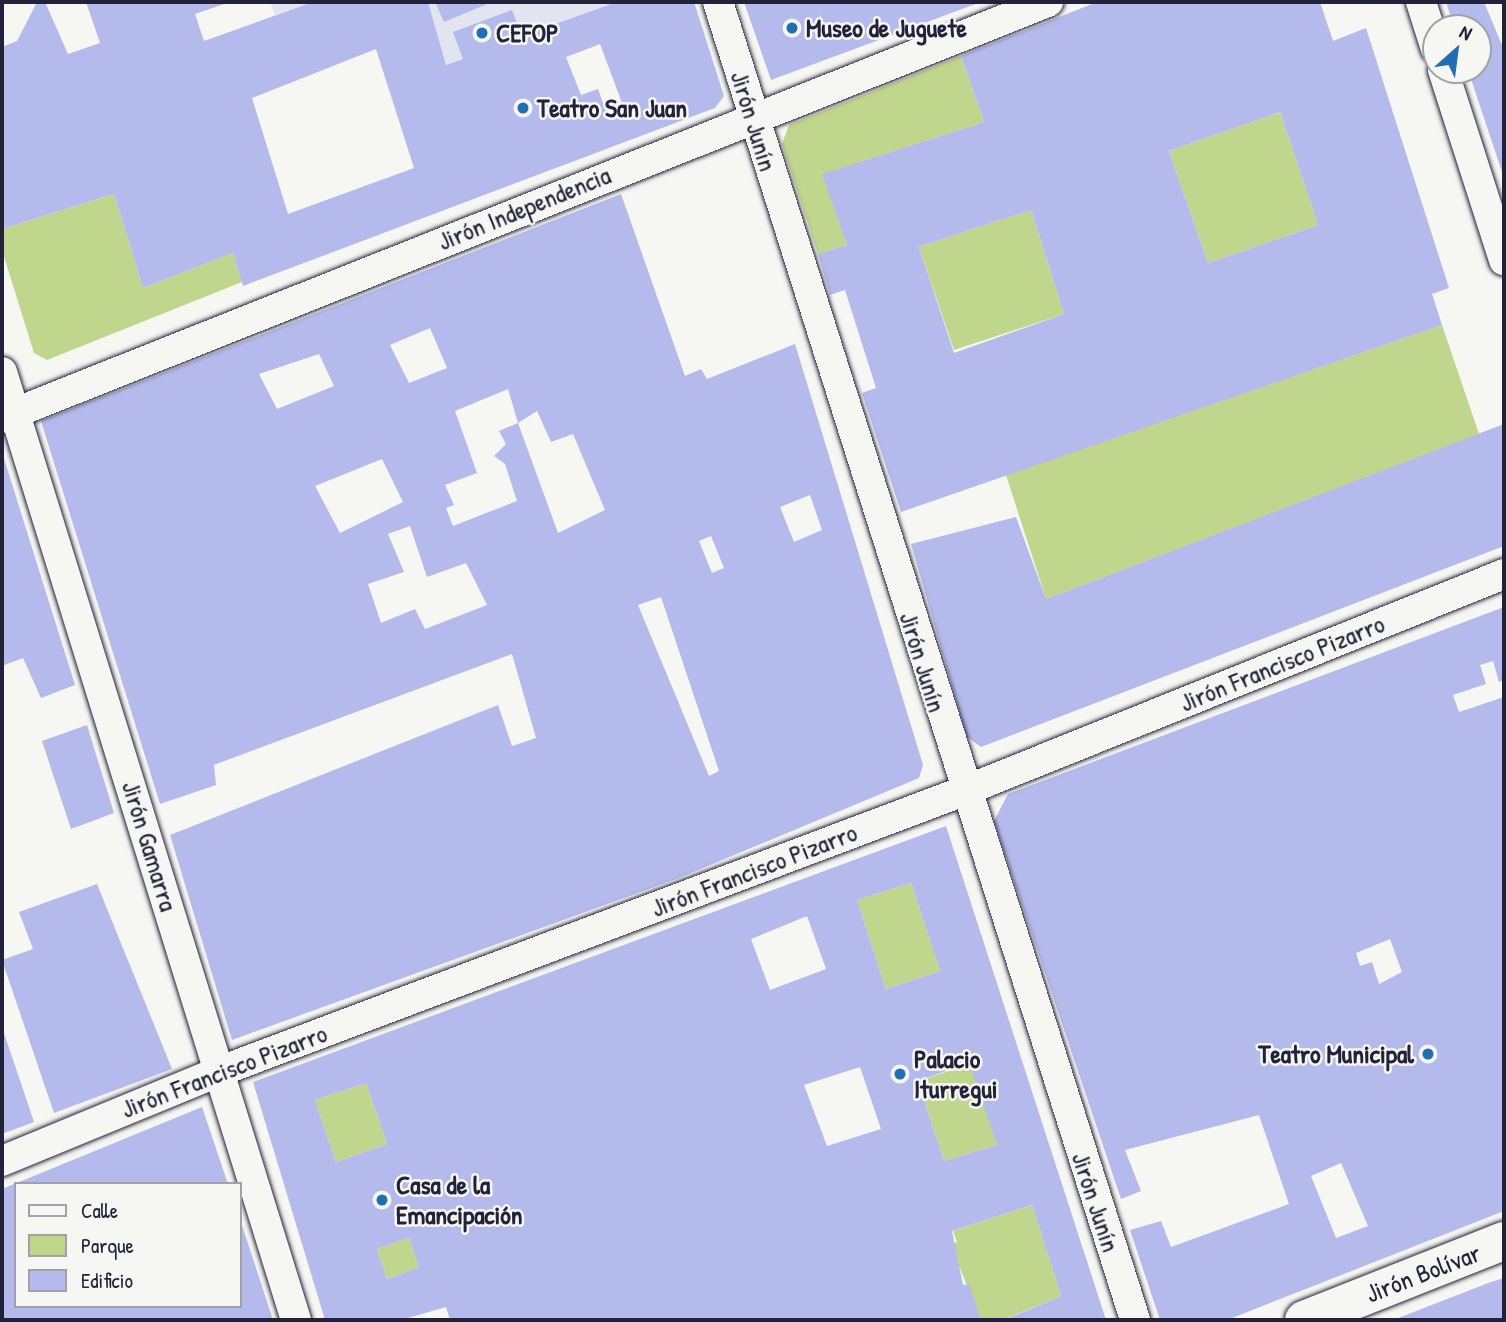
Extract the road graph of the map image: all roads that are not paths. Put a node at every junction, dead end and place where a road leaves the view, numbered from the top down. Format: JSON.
{"nodes":[{"id":1,"x":718,"y":2,"type":"edge"},
{"id":2,"x":1048,"y":2,"type":"edge"},
{"id":3,"x":1447,"y":84,"type":"edge"},
{"id":4,"x":752,"y":116,"type":"junction"},
{"id":5,"x":1504,"y":260,"type":"edge"},
{"id":6,"x":2,"y":372,"type":"edge"},
{"id":7,"x":8,"y":416,"type":"edge"},
{"id":8,"x":1504,"y":574,"type":"edge"},
{"id":9,"x":964,"y":791,"type":"junction"},
{"id":10,"x":218,"y":1072,"type":"junction"},
{"id":11,"x":2,"y":1161,"type":"edge"},
{"id":12,"x":1504,"y":1241,"type":"edge"},
{"id":13,"x":296,"y":1320,"type":"edge"},
{"id":14,"x":1135,"y":1320,"type":"edge"},
{"id":15,"x":1304,"y":1320,"type":"edge"}],
"edges":[{"from":1,"to":4,"type":"street","name":"Jirón Junín"},
{"from":2,"to":4,"type":"street","name":"Jirón Independencia"},
{"from":3,"to":5,"type":"street"},
{"from":4,"to":7,"type":"street","name":"Jirón Independencia"},
{"from":4,"to":9,"type":"street","name":"Jirón Junín"},
{"from":6,"to":7,"type":"street","name":"Jirón Gamarra"},
{"from":7,"to":10,"type":"street","name":"Jirón Gamarra"},
{"from":8,"to":9,"type":"street","name":"Jirón Francisco Pizarro"},
{"from":9,"to":10,"type":"street","name":"Jirón Francisco Pizarro"},
{"from":9,"to":14,"type":"street","name":"Jirón Junín"},
{"from":10,"to":11,"type":"street","name":"Jirón Francisco Pizarro"},
{"from":10,"to":13,"type":"street","name":"Jirón Gamarra"},
{"from":12,"to":15,"type":"street","name":"Jirón Bolívar"}]}
